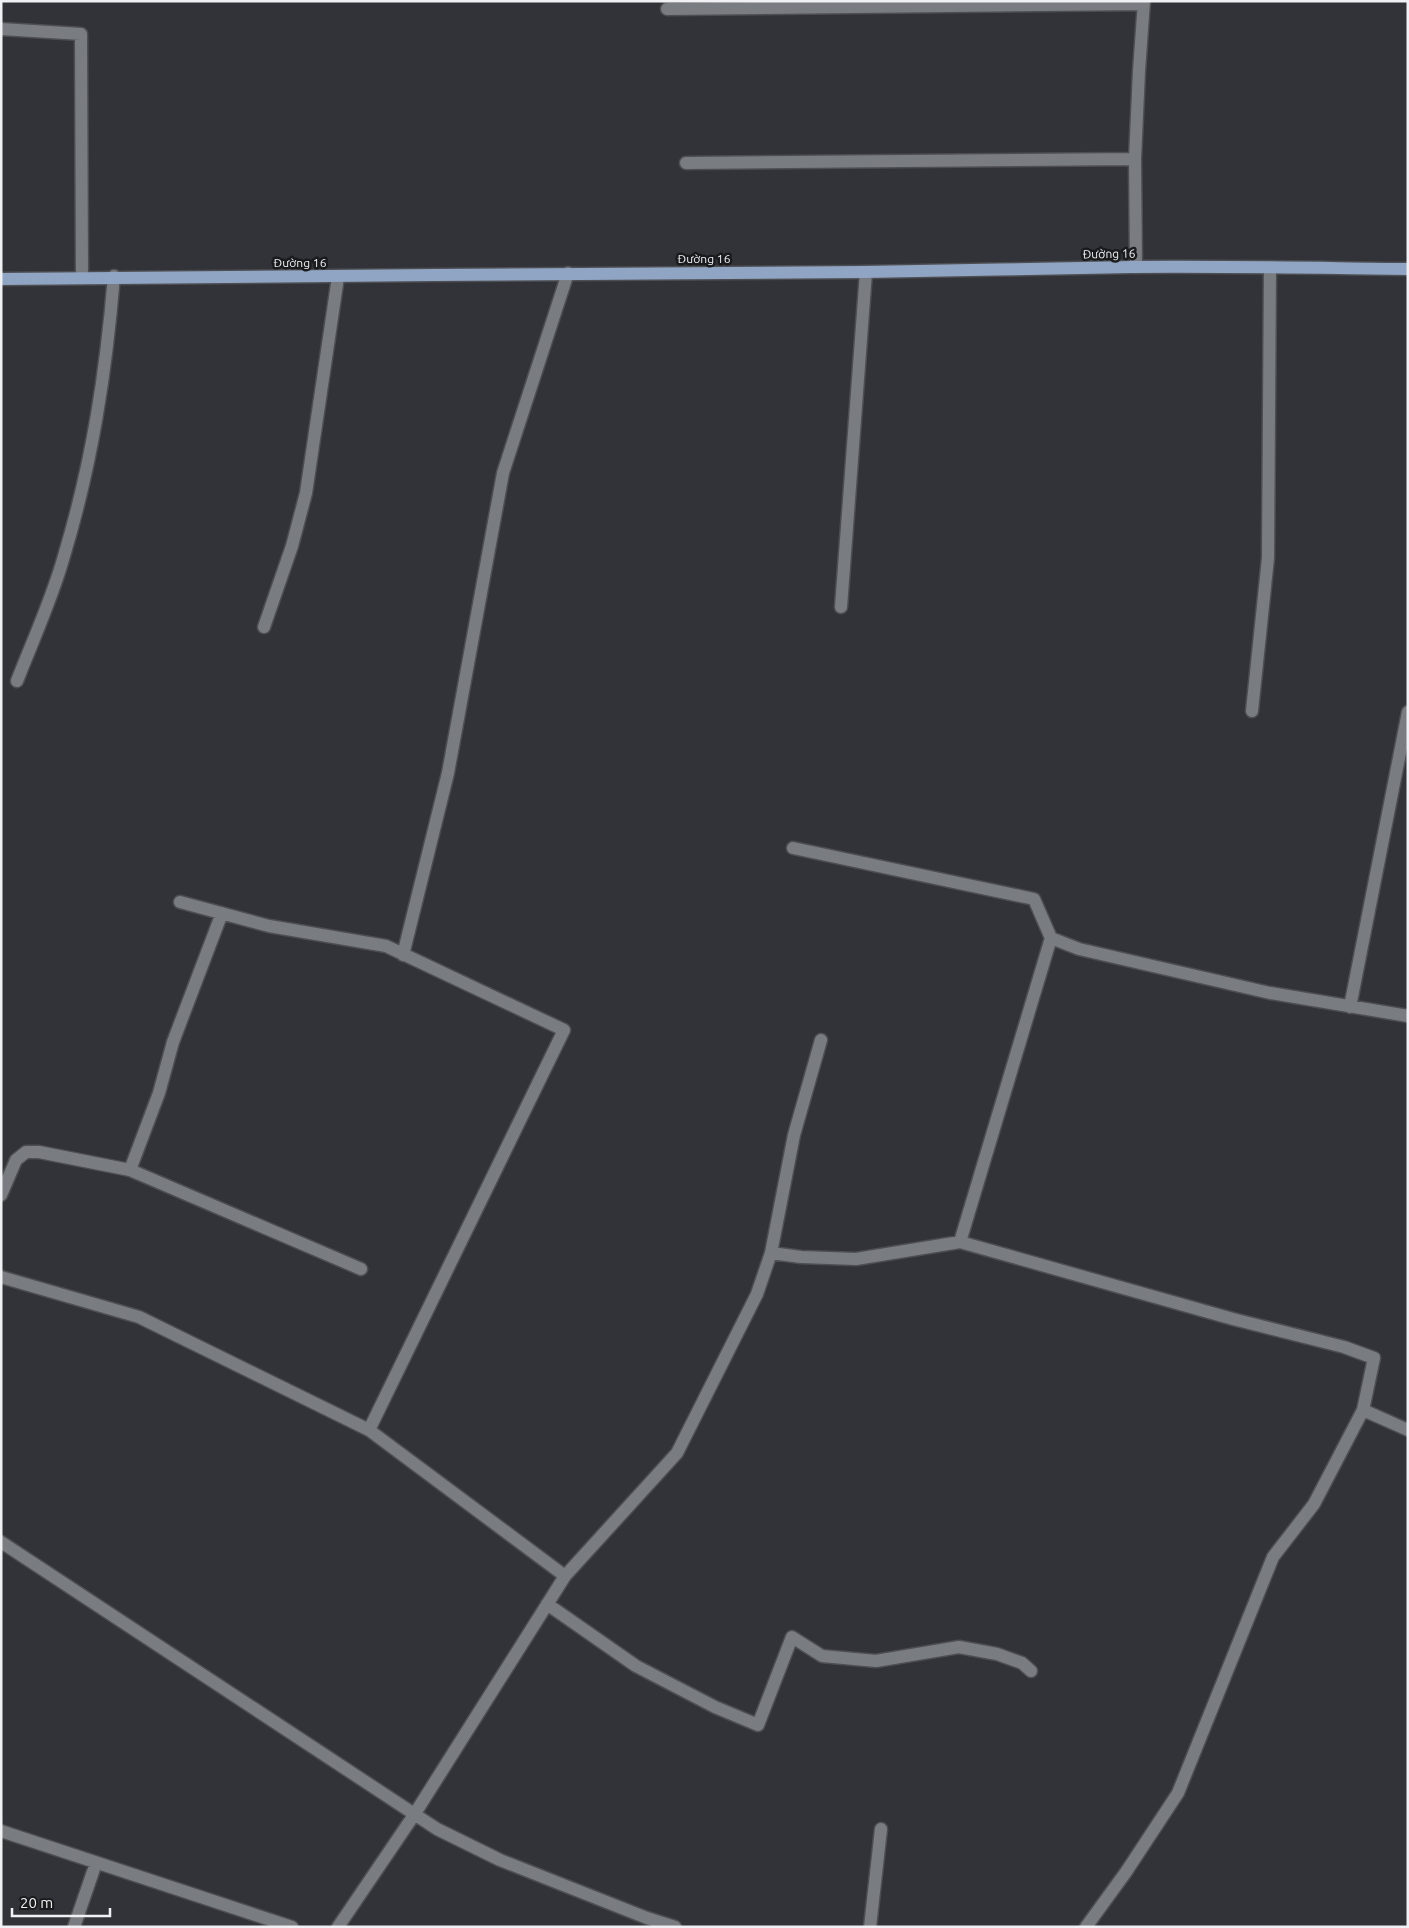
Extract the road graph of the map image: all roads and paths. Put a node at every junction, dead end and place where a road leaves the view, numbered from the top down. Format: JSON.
{"nodes":[{"id":1,"x":1144,"y":2,"type":"edge"},
{"id":2,"x":667,"y":9,"type":"dead end"},
{"id":3,"x":1,"y":29,"type":"edge"},
{"id":4,"x":1135,"y":159,"type":"junction"},
{"id":5,"x":686,"y":163,"type":"dead end"},
{"id":6,"x":1136,"y":267,"type":"junction"},
{"id":7,"x":1270,"y":268,"type":"junction"},
{"id":8,"x":1408,"y":269,"type":"edge"},
{"id":9,"x":866,"y":272,"type":"junction"},
{"id":10,"x":568,"y":273,"type":"junction"},
{"id":11,"x":114,"y":276,"type":"junction"},
{"id":12,"x":338,"y":277,"type":"junction"},
{"id":13,"x":82,"y":278,"type":"junction"},
{"id":14,"x":1,"y":279,"type":"edge"},
{"id":15,"x":841,"y":607,"type":"dead end"},
{"id":16,"x":264,"y":627,"type":"dead end"},
{"id":17,"x":17,"y":681,"type":"dead end"},
{"id":18,"x":1252,"y":711,"type":"dead end"},
{"id":19,"x":1408,"y":712,"type":"edge"},
{"id":20,"x":793,"y":848,"type":"dead end"},
{"id":21,"x":180,"y":902,"type":"dead end"},
{"id":22,"x":222,"y":913,"type":"junction"},
{"id":23,"x":1051,"y":938,"type":"junction"},
{"id":24,"x":404,"y":955,"type":"junction"},
{"id":25,"x":1350,"y":1007,"type":"junction"},
{"id":26,"x":1408,"y":1016,"type":"edge"},
{"id":27,"x":821,"y":1040,"type":"dead end"},
{"id":28,"x":130,"y":1170,"type":"junction"},
{"id":29,"x":1,"y":1195,"type":"edge"},
{"id":30,"x":960,"y":1242,"type":"junction"},
{"id":31,"x":770,"y":1253,"type":"junction"},
{"id":32,"x":361,"y":1269,"type":"dead end"},
{"id":33,"x":1,"y":1277,"type":"edge"},
{"id":34,"x":1363,"y":1410,"type":"junction"},
{"id":35,"x":368,"y":1430,"type":"junction"},
{"id":36,"x":1408,"y":1430,"type":"edge"},
{"id":37,"x":1,"y":1542,"type":"edge"},
{"id":38,"x":565,"y":1576,"type":"junction"},
{"id":39,"x":547,"y":1604,"type":"junction"},
{"id":40,"x":1031,"y":1671,"type":"dead end"},
{"id":41,"x":414,"y":1815,"type":"junction"},
{"id":42,"x":880,"y":1829,"type":"dead end"},
{"id":43,"x":1,"y":1832,"type":"edge"},
{"id":44,"x":96,"y":1863,"type":"junction"},
{"id":45,"x":74,"y":1927,"type":"edge"},
{"id":46,"x":292,"y":1927,"type":"edge"},
{"id":47,"x":338,"y":1927,"type":"edge"},
{"id":48,"x":675,"y":1927,"type":"edge"},
{"id":49,"x":870,"y":1927,"type":"edge"},
{"id":50,"x":1086,"y":1927,"type":"edge"}],
"edges":[{"from":1,"to":2,"type":"street"},
{"from":1,"to":4,"type":"street"},
{"from":3,"to":13,"type":"street"},
{"from":4,"to":5,"type":"street"},
{"from":4,"to":6,"type":"street"},
{"from":6,"to":7,"type":"main road","name":"Đường 16"},
{"from":6,"to":9,"type":"main road","name":"Đường 16"},
{"from":7,"to":8,"type":"main road","name":"Đường 16"},
{"from":7,"to":18,"type":"street"},
{"from":9,"to":10,"type":"main road","name":"Đường 16"},
{"from":9,"to":15,"type":"street"},
{"from":10,"to":12,"type":"main road","name":"Đường 16"},
{"from":10,"to":24,"type":"street"},
{"from":11,"to":12,"type":"main road","name":"Đường 16"},
{"from":11,"to":13,"type":"main road","name":"Đường 16"},
{"from":11,"to":17,"type":"street"},
{"from":12,"to":16,"type":"street"},
{"from":13,"to":14,"type":"main road","name":"Đường 16"},
{"from":19,"to":25,"type":"street"},
{"from":20,"to":23,"type":"street"},
{"from":21,"to":22,"type":"street"},
{"from":22,"to":24,"type":"street"},
{"from":22,"to":28,"type":"street"},
{"from":23,"to":25,"type":"street"},
{"from":23,"to":30,"type":"street"},
{"from":24,"to":35,"type":"street"},
{"from":25,"to":26,"type":"street"},
{"from":27,"to":31,"type":"street"},
{"from":28,"to":29,"type":"street"},
{"from":28,"to":32,"type":"street"},
{"from":30,"to":31,"type":"street"},
{"from":30,"to":34,"type":"street"},
{"from":31,"to":38,"type":"street"},
{"from":33,"to":35,"type":"street"},
{"from":34,"to":36,"type":"street"},
{"from":34,"to":50,"type":"street"},
{"from":35,"to":38,"type":"street"},
{"from":37,"to":41,"type":"street"},
{"from":38,"to":39,"type":"street"},
{"from":39,"to":40,"type":"street"},
{"from":39,"to":41,"type":"street"},
{"from":41,"to":47,"type":"street"},
{"from":41,"to":48,"type":"street"},
{"from":42,"to":49,"type":"street"},
{"from":43,"to":44,"type":"street"},
{"from":44,"to":45,"type":"street"},
{"from":44,"to":46,"type":"street"}]}
